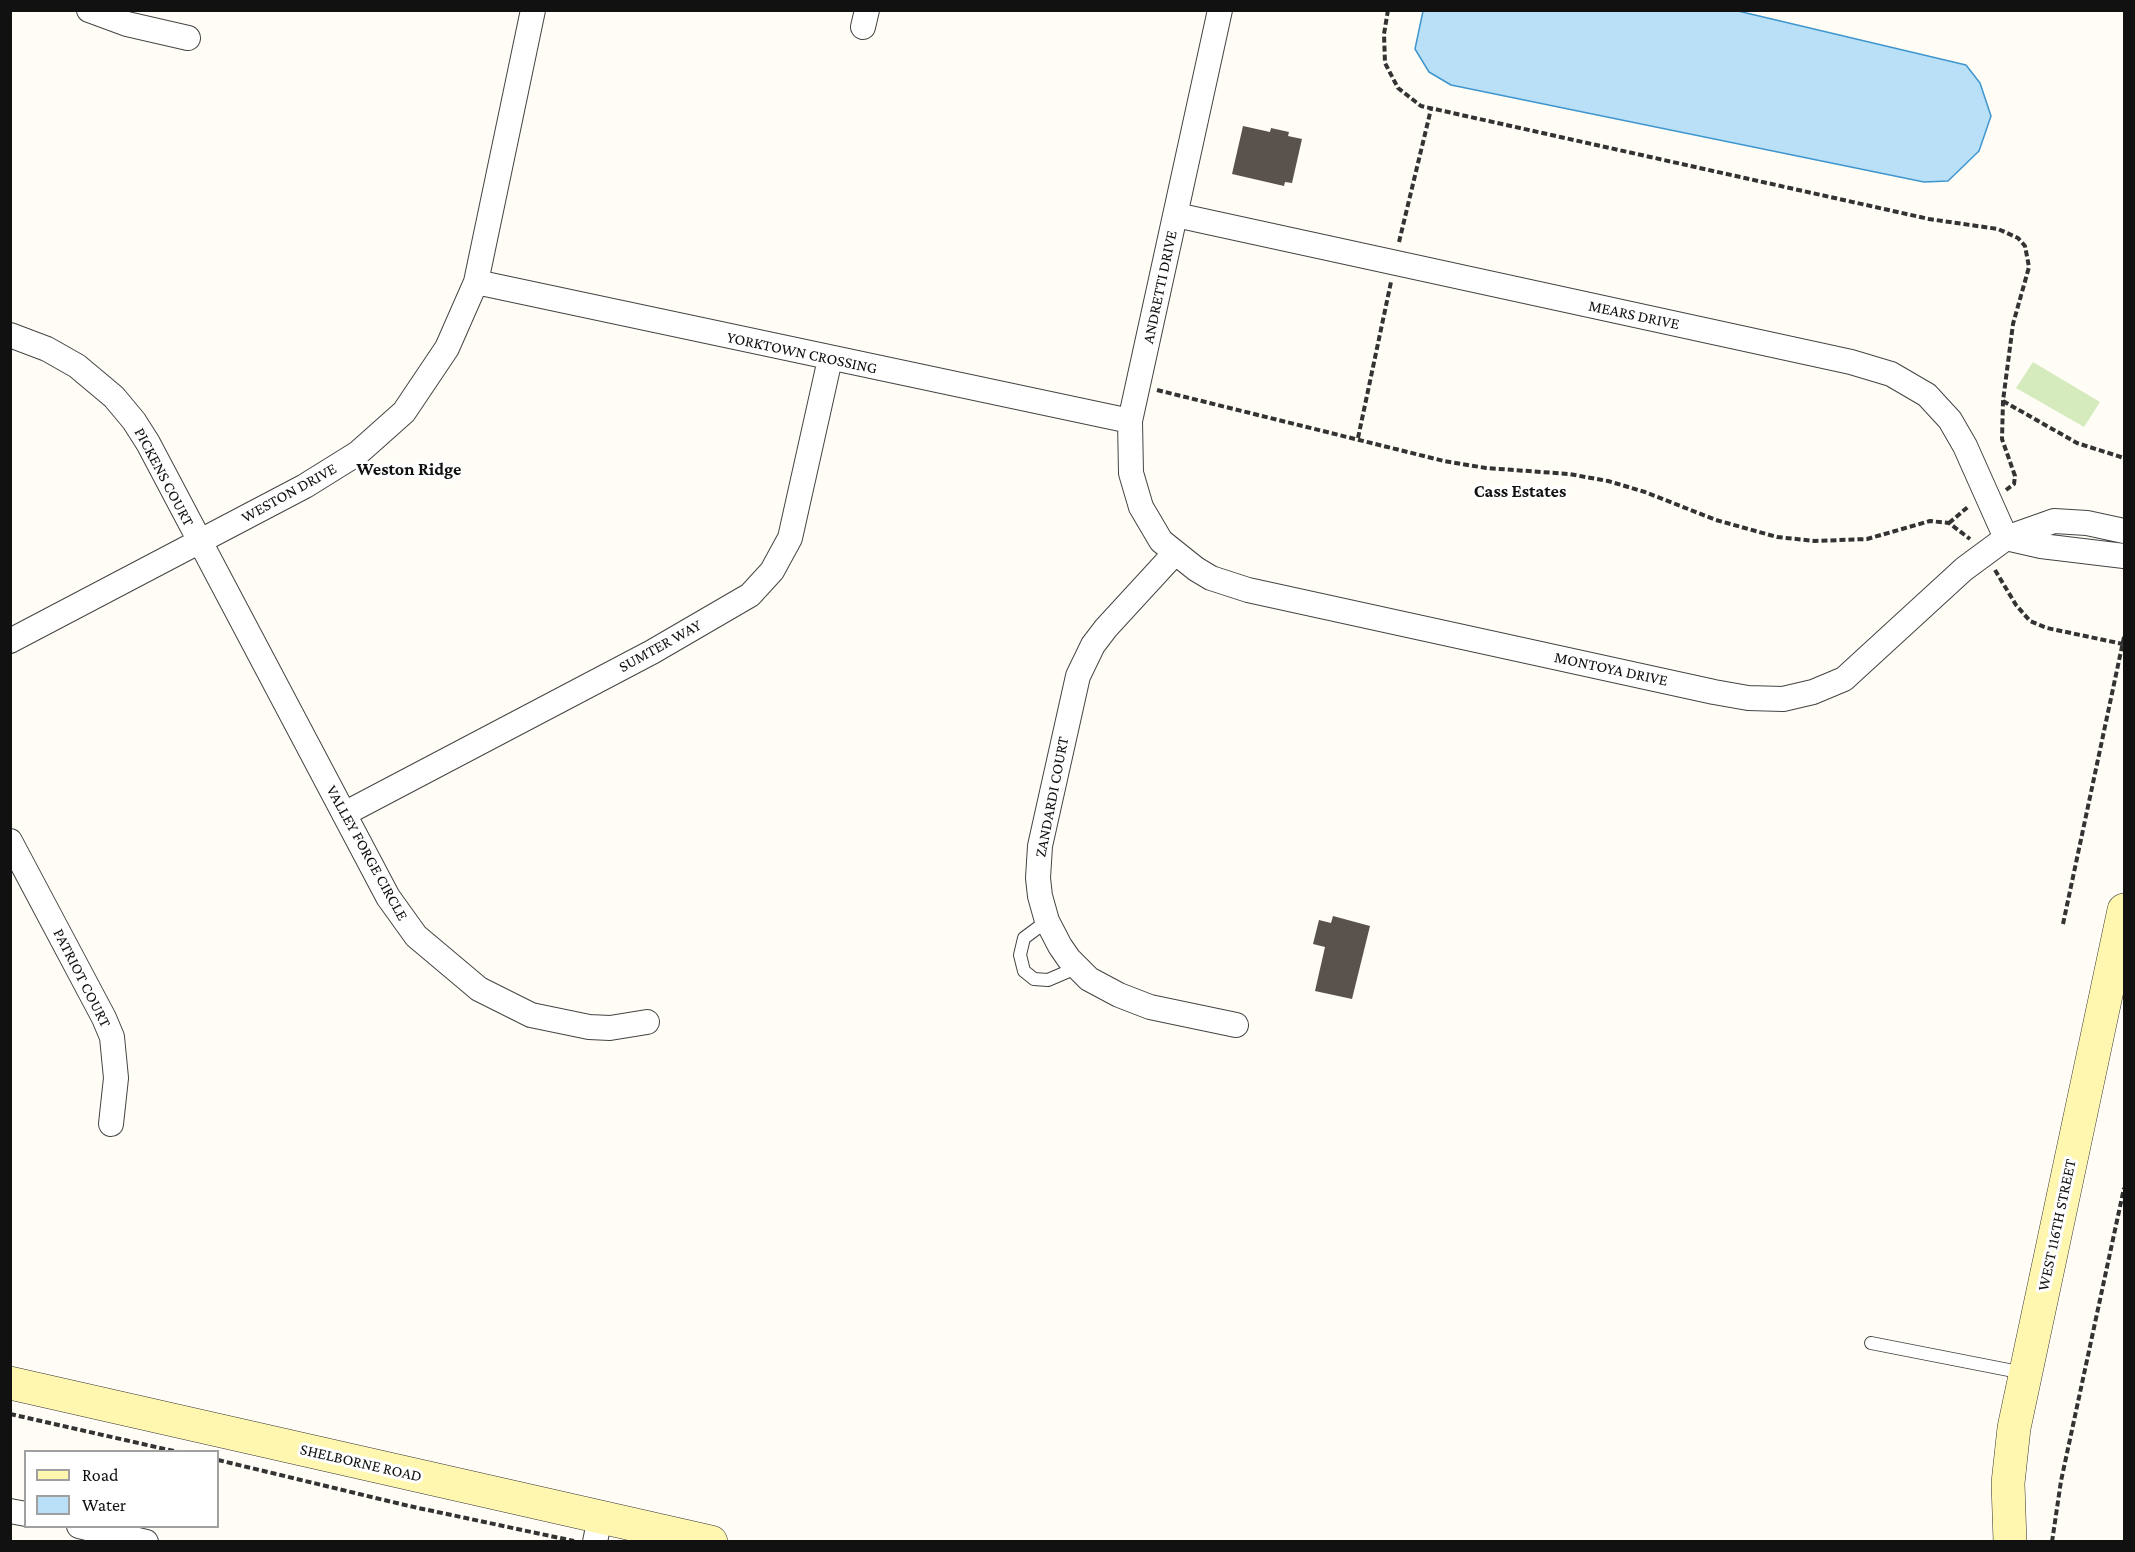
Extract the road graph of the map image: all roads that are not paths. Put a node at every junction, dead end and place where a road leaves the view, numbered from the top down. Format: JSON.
{"nodes":[{"id":1,"x":89,"y":10,"type":"edge"},
{"id":2,"x":533,"y":10,"type":"edge"},
{"id":3,"x":1220,"y":10,"type":"edge"},
{"id":4,"x":188,"y":38,"type":"dead end"},
{"id":5,"x":1176,"y":215,"type":"junction"},
{"id":6,"x":476,"y":282,"type":"junction"},
{"id":7,"x":10,"y":335,"type":"edge"},
{"id":8,"x":830,"y":359,"type":"junction"},
{"id":9,"x":1130,"y":421,"type":"junction"},
{"id":10,"x":2124,"y":531,"type":"edge"},
{"id":11,"x":2006,"y":537,"type":"junction"},
{"id":12,"x":198,"y":541,"type":"junction"},
{"id":13,"x":1174,"y":554,"type":"junction"},
{"id":14,"x":2124,"y":556,"type":"edge"},
{"id":15,"x":10,"y":640,"type":"edge"},
{"id":16,"x":344,"y":814,"type":"junction"},
{"id":17,"x":10,"y":841,"type":"edge"},
{"id":18,"x":2124,"y":910,"type":"edge"},
{"id":19,"x":1047,"y":921,"type":"junction"},
{"id":20,"x":1076,"y":968,"type":"junction"},
{"id":21,"x":647,"y":1022,"type":"dead end"},
{"id":22,"x":1236,"y":1025,"type":"dead end"},
{"id":23,"x":111,"y":1124,"type":"dead end"},
{"id":24,"x":1871,"y":1342,"type":"dead end"},
{"id":25,"x":2025,"y":1373,"type":"junction"},
{"id":26,"x":10,"y":1383,"type":"edge"},
{"id":27,"x":83,"y":1528,"type":"edge"},
{"id":28,"x":598,"y":1529,"type":"edge"},
{"id":29,"x":636,"y":1533,"type":"edge"},
{"id":30,"x":146,"y":1542,"type":"edge"},
{"id":31,"x":711,"y":1542,"type":"edge"},
{"id":32,"x":2010,"y":1542,"type":"edge"}],
"edges":[{"from":1,"to":4,"type":"street"},
{"from":2,"to":6,"type":"street","name":"WESTON DRIVE"},
{"from":3,"to":5,"type":"street","name":"ANDRETTI DRIVE"},
{"from":5,"to":9,"type":"street","name":"ANDRETTI DRIVE"},
{"from":5,"to":11,"type":"street","name":"MEARS DRIVE"},
{"from":6,"to":8,"type":"street","name":"YORKTOWN CROSSING"},
{"from":6,"to":12,"type":"street","name":"WESTON DRIVE"},
{"from":7,"to":12,"type":"street","name":"PICKENS COURT"},
{"from":8,"to":9,"type":"street","name":"YORKTOWN CROSSING"},
{"from":8,"to":16,"type":"street","name":"SUMTER WAY"},
{"from":9,"to":13,"type":"street","name":"ANDRETTI DRIVE"},
{"from":10,"to":11,"type":"street","name":"MONTOYA DRIVE"},
{"from":11,"to":13,"type":"street","name":"MONTOYA DRIVE"},
{"from":11,"to":14,"type":"street"},
{"from":12,"to":15,"type":"street","name":"WESTON DRIVE"},
{"from":12,"to":16,"type":"street","name":"VALLEY FORGE CIRCLE"},
{"from":13,"to":19,"type":"street","name":"ZANDARDI COURT"},
{"from":16,"to":21,"type":"street","name":"VALLEY FORGE CIRCLE"},
{"from":17,"to":23,"type":"street","name":"PATRIOT COURT"},
{"from":18,"to":25,"type":"street","name":"WEST 116TH STREET"},
{"from":19,"to":20,"type":"street","name":"ZANDARDI COURT"},
{"from":19,"to":20,"type":"lane"},
{"from":20,"to":22,"type":"street","name":"ZANDARDI COURT"},
{"from":24,"to":25,"type":"lane"},
{"from":25,"to":32,"type":"street","name":"WEST 116TH STREET"},
{"from":26,"to":28,"type":"street","name":"SHELBORNE ROAD"},
{"from":27,"to":30,"type":"street"},
{"from":28,"to":29,"type":"street","name":"SHELBORNE ROAD"},
{"from":29,"to":31,"type":"street","name":"SHELBORNE ROAD"}]}
